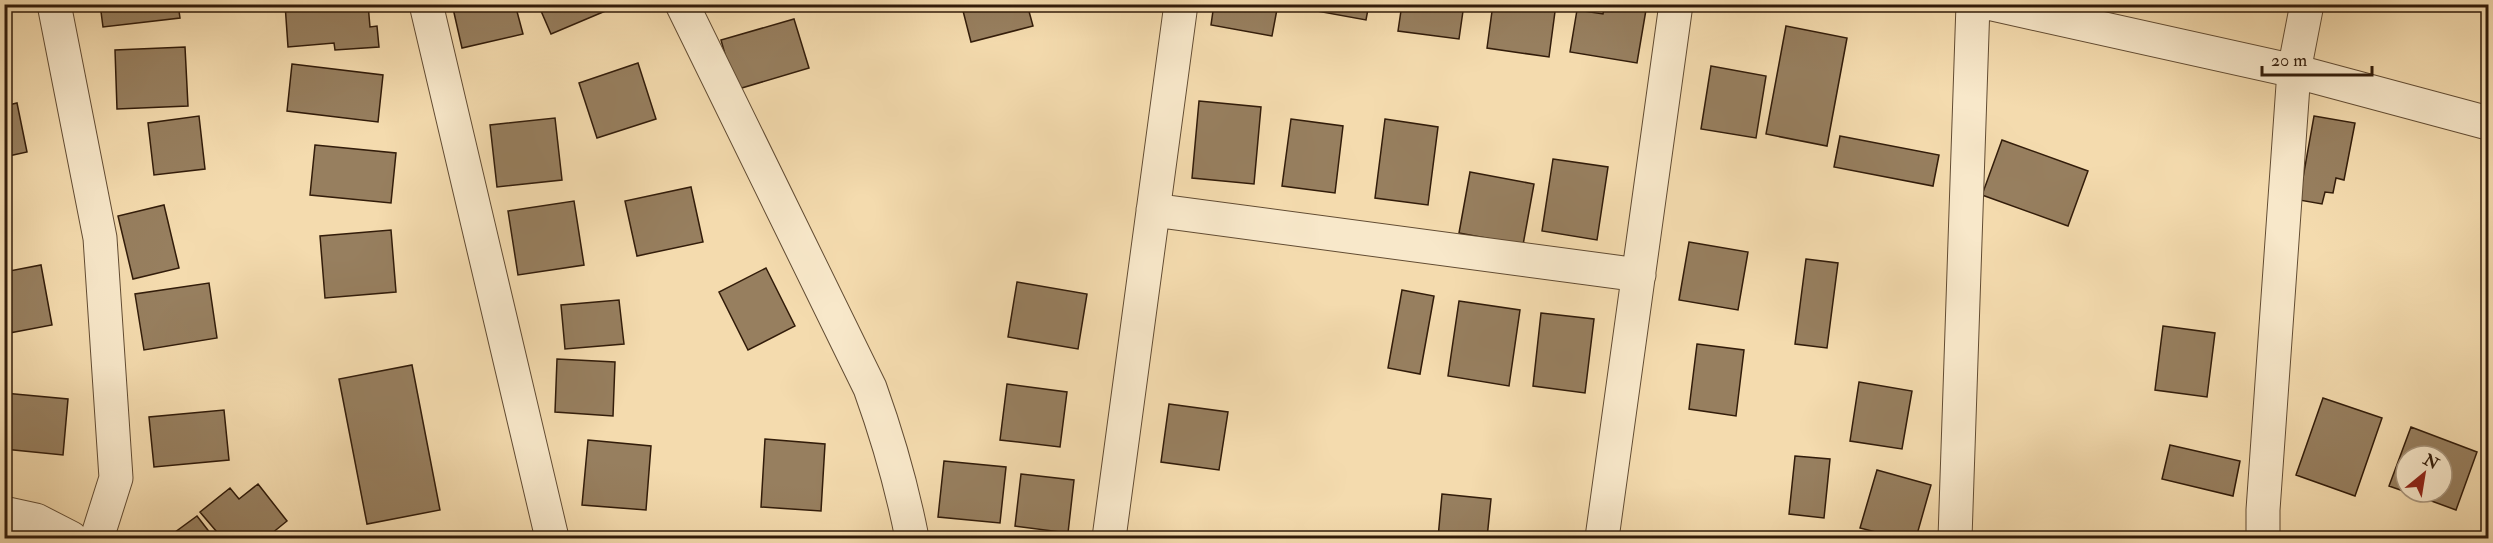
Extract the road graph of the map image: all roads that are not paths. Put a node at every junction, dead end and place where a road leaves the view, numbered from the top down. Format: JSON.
{"nodes":[{"id":1,"x":54,"y":4,"type":"edge"},
{"id":2,"x":426,"y":4,"type":"edge"},
{"id":3,"x":682,"y":4,"type":"edge"},
{"id":4,"x":1180,"y":4,"type":"edge"},
{"id":5,"x":1676,"y":4,"type":"edge"},
{"id":6,"x":1973,"y":4,"type":"edge"},
{"id":7,"x":1992,"y":4,"type":"edge"},
{"id":8,"x":2307,"y":4,"type":"edge"},
{"id":9,"x":2294,"y":71,"type":"junction"},
{"id":10,"x":2488,"y":123,"type":"edge"},
{"id":11,"x":1153,"y":210,"type":"junction"},
{"id":12,"x":1639,"y":275,"type":"junction"},
{"id":13,"x":4,"y":513,"type":"edge"},
{"id":14,"x":71,"y":538,"type":"edge"},
{"id":15,"x":98,"y":538,"type":"edge"},
{"id":16,"x":552,"y":538,"type":"edge"},
{"id":17,"x":912,"y":538,"type":"edge"},
{"id":18,"x":1109,"y":538,"type":"edge"},
{"id":19,"x":1602,"y":538,"type":"edge"},
{"id":20,"x":1955,"y":538,"type":"edge"},
{"id":21,"x":2263,"y":538,"type":"edge"}],
"edges":[{"from":1,"to":15,"type":"street"},
{"from":2,"to":16,"type":"street"},
{"from":3,"to":17,"type":"street"},
{"from":4,"to":11,"type":"street"},
{"from":5,"to":12,"type":"street"},
{"from":6,"to":20,"type":"street"},
{"from":7,"to":9,"type":"street"},
{"from":8,"to":9,"type":"street"},
{"from":9,"to":10,"type":"street"},
{"from":9,"to":21,"type":"street"},
{"from":11,"to":12,"type":"street"},
{"from":11,"to":18,"type":"street"},
{"from":12,"to":19,"type":"street"},
{"from":13,"to":14,"type":"street"}]}
